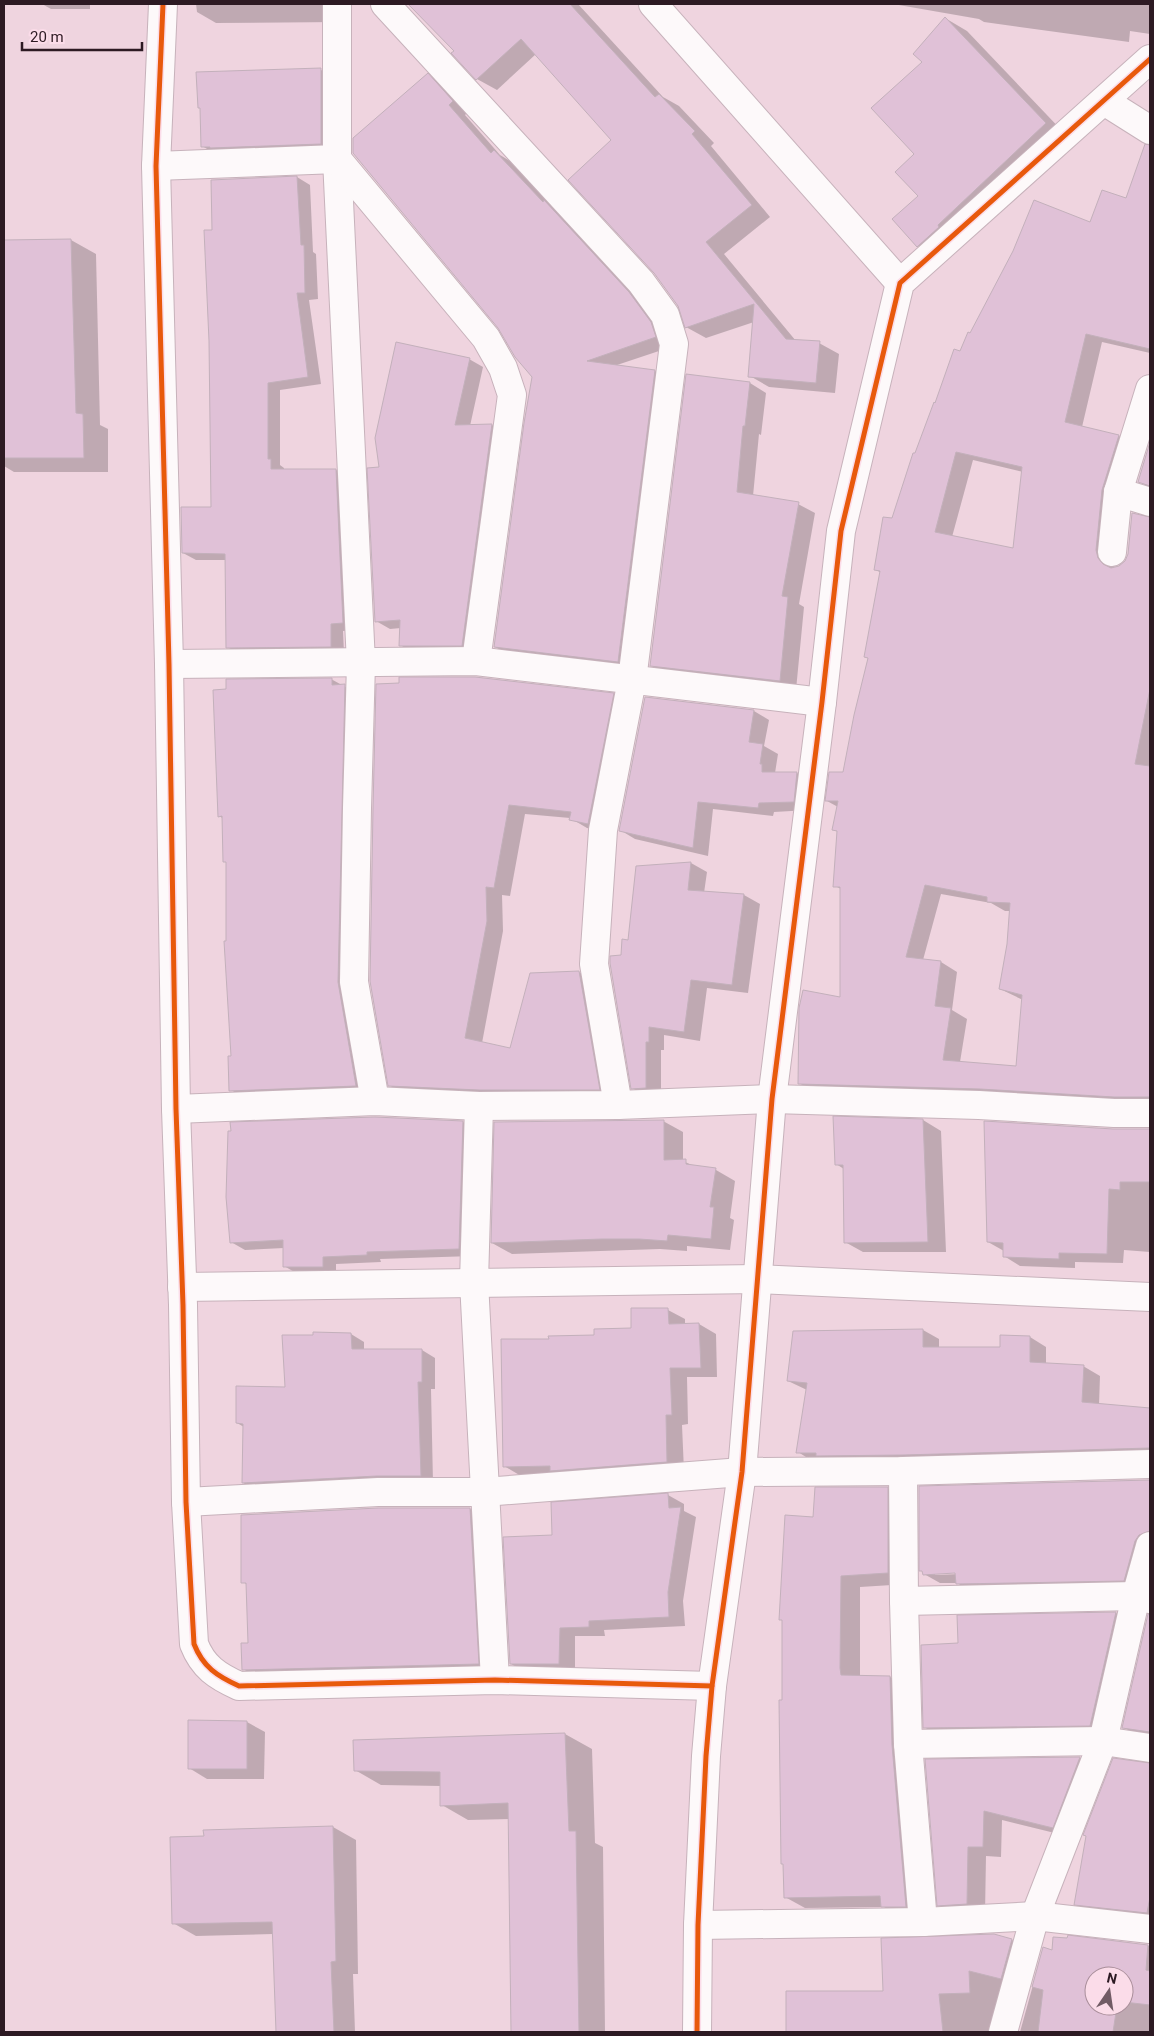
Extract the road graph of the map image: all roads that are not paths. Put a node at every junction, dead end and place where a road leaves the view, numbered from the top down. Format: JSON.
{"nodes":[{"id":1,"x":163,"y":4,"type":"edge"},
{"id":2,"x":338,"y":4,"type":"edge"},
{"id":3,"x":385,"y":4,"type":"edge"},
{"id":4,"x":653,"y":4,"type":"edge"},
{"id":5,"x":1150,"y":59,"type":"edge"},
{"id":6,"x":1104,"y":102,"type":"junction"},
{"id":7,"x":1150,"y":130,"type":"edge"},
{"id":8,"x":337,"y":158,"type":"junction"},
{"id":9,"x":156,"y":166,"type":"junction"},
{"id":10,"x":900,"y":283,"type":"junction"},
{"id":11,"x":1150,"y":389,"type":"edge"},
{"id":12,"x":1118,"y":492,"type":"junction"},
{"id":13,"x":1150,"y":502,"type":"edge"},
{"id":14,"x":1112,"y":552,"type":"dead end"},
{"id":15,"x":476,"y":661,"type":"junction"},
{"id":16,"x":361,"y":663,"type":"junction"},
{"id":17,"x":169,"y":664,"type":"junction"},
{"id":18,"x":632,"y":680,"type":"junction"},
{"id":19,"x":822,"y":702,"type":"junction"},
{"id":20,"x":772,"y":1099,"type":"junction"},
{"id":21,"x":375,"y":1101,"type":"junction"},
{"id":22,"x":618,"y":1105,"type":"junction"},
{"id":23,"x":479,"y":1106,"type":"junction"},
{"id":24,"x":176,"y":1109,"type":"junction"},
{"id":25,"x":1150,"y":1113,"type":"edge"},
{"id":26,"x":757,"y":1279,"type":"junction"},
{"id":27,"x":474,"y":1282,"type":"junction"},
{"id":28,"x":182,"y":1287,"type":"junction"},
{"id":29,"x":1150,"y":1297,"type":"edge"},
{"id":30,"x":1150,"y":1464,"type":"edge"},
{"id":31,"x":742,"y":1472,"type":"junction"},
{"id":32,"x":904,"y":1472,"type":"junction"},
{"id":33,"x":484,"y":1492,"type":"junction"},
{"id":34,"x":186,"y":1502,"type":"junction"},
{"id":35,"x":1150,"y":1546,"type":"edge"},
{"id":36,"x":1143,"y":1598,"type":"edge"},
{"id":37,"x":904,"y":1601,"type":"junction"},
{"id":38,"x":495,"y":1680,"type":"junction"},
{"id":39,"x":712,"y":1686,"type":"junction"},
{"id":40,"x":1103,"y":1742,"type":"junction"},
{"id":41,"x":908,"y":1744,"type":"junction"},
{"id":42,"x":1150,"y":1748,"type":"edge"},
{"id":43,"x":1035,"y":1916,"type":"junction"},
{"id":44,"x":923,"y":1922,"type":"junction"},
{"id":45,"x":698,"y":1925,"type":"junction"},
{"id":46,"x":1150,"y":1929,"type":"edge"},
{"id":47,"x":697,"y":2032,"type":"edge"},
{"id":48,"x":1004,"y":2032,"type":"edge"}],
"edges":[{"from":1,"to":9,"type":"street"},
{"from":2,"to":8,"type":"street"},
{"from":3,"to":18,"type":"street"},
{"from":4,"to":10,"type":"street"},
{"from":5,"to":6,"type":"street"},
{"from":6,"to":7,"type":"street"},
{"from":6,"to":10,"type":"street"},
{"from":8,"to":9,"type":"street"},
{"from":8,"to":15,"type":"street"},
{"from":8,"to":16,"type":"street"},
{"from":9,"to":17,"type":"street"},
{"from":10,"to":19,"type":"street"},
{"from":11,"to":12,"type":"street"},
{"from":12,"to":13,"type":"street"},
{"from":12,"to":14,"type":"street"},
{"from":15,"to":16,"type":"street"},
{"from":15,"to":18,"type":"street"},
{"from":16,"to":17,"type":"street"},
{"from":16,"to":21,"type":"street"},
{"from":17,"to":24,"type":"street"},
{"from":18,"to":19,"type":"street"},
{"from":18,"to":22,"type":"street"},
{"from":19,"to":20,"type":"street"},
{"from":20,"to":22,"type":"street"},
{"from":20,"to":25,"type":"street"},
{"from":20,"to":26,"type":"street"},
{"from":21,"to":23,"type":"street"},
{"from":21,"to":24,"type":"street"},
{"from":22,"to":23,"type":"street"},
{"from":23,"to":27,"type":"street"},
{"from":24,"to":28,"type":"street"},
{"from":26,"to":27,"type":"street"},
{"from":26,"to":29,"type":"street"},
{"from":26,"to":31,"type":"street"},
{"from":27,"to":28,"type":"street"},
{"from":27,"to":33,"type":"street"},
{"from":28,"to":34,"type":"street"},
{"from":30,"to":32,"type":"street"},
{"from":31,"to":32,"type":"street"},
{"from":31,"to":33,"type":"street"},
{"from":31,"to":39,"type":"street"},
{"from":32,"to":37,"type":"street"},
{"from":33,"to":34,"type":"street"},
{"from":33,"to":38,"type":"street"},
{"from":34,"to":38,"type":"street"},
{"from":35,"to":36,"type":"street"},
{"from":36,"to":37,"type":"street"},
{"from":36,"to":40,"type":"street"},
{"from":37,"to":41,"type":"street"},
{"from":38,"to":39,"type":"street"},
{"from":39,"to":45,"type":"street"},
{"from":40,"to":41,"type":"street"},
{"from":40,"to":42,"type":"street"},
{"from":40,"to":43,"type":"street"},
{"from":41,"to":44,"type":"street"},
{"from":43,"to":44,"type":"street"},
{"from":43,"to":46,"type":"street"},
{"from":43,"to":48,"type":"street"},
{"from":44,"to":45,"type":"street"},
{"from":45,"to":47,"type":"street"}]}
